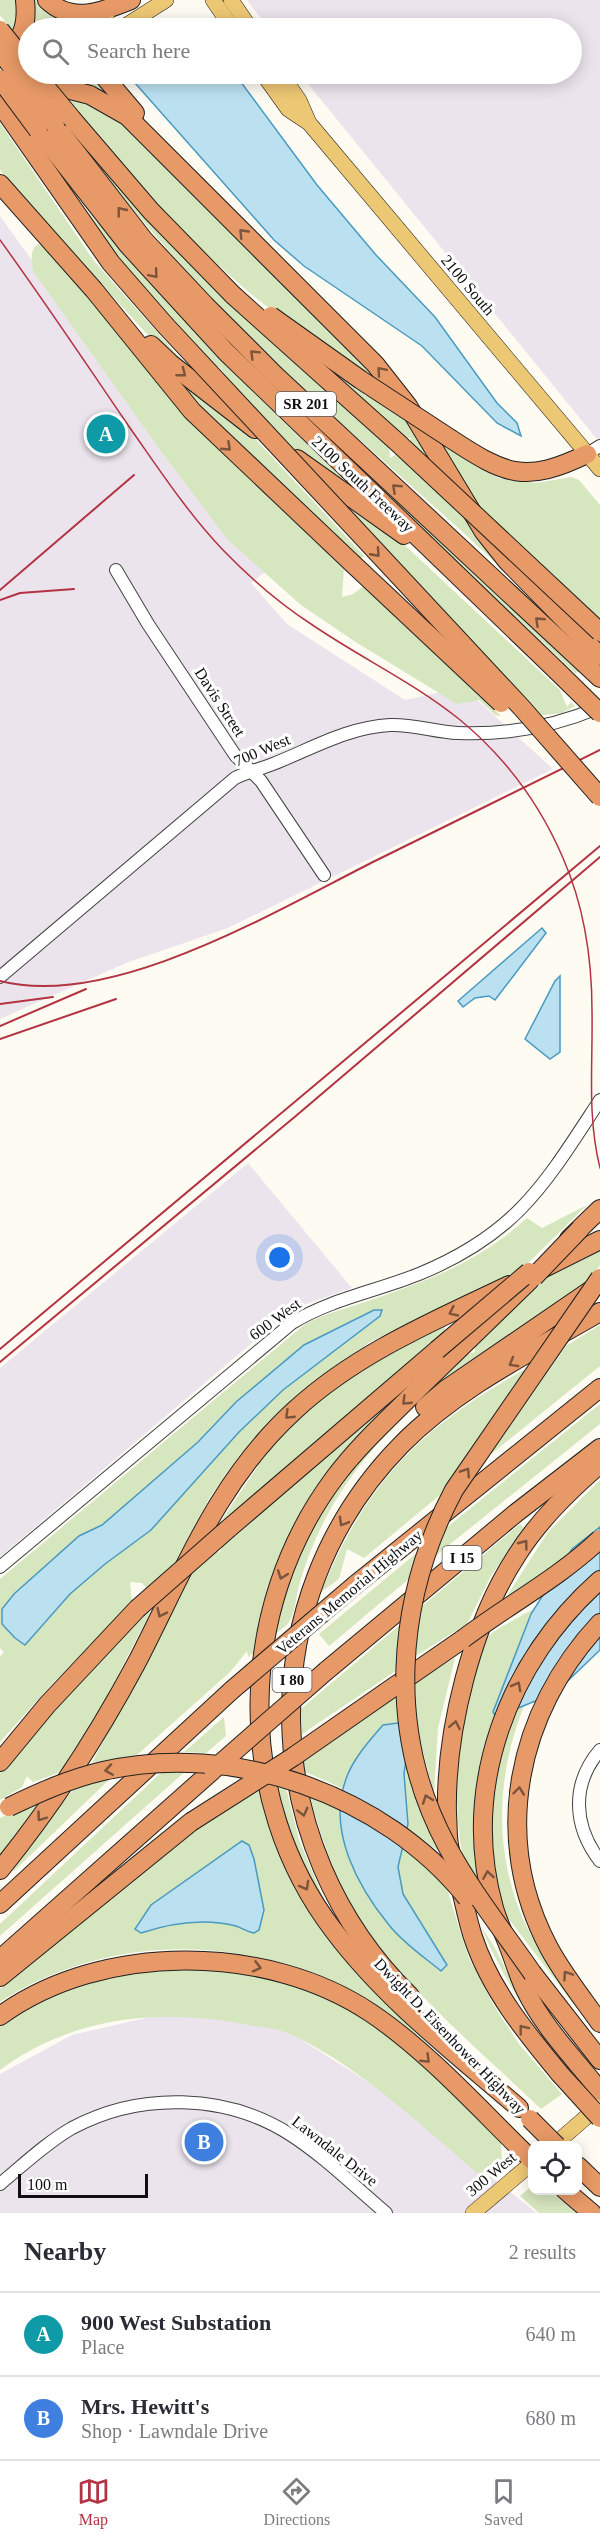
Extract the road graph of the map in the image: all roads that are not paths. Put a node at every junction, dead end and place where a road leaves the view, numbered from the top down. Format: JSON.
{"nodes":[{"id":1,"x":25,"y":0,"type":"edge"},
{"id":2,"x":47,"y":0,"type":"edge"},
{"id":3,"x":132,"y":0,"type":"edge"},
{"id":4,"x":166,"y":0,"type":"edge"},
{"id":5,"x":213,"y":0,"type":"edge"},
{"id":6,"x":231,"y":0,"type":"edge"},
{"id":7,"x":26,"y":18,"type":"edge"},
{"id":8,"x":97,"y":18,"type":"edge"},
{"id":9,"x":138,"y":18,"type":"edge"},
{"id":10,"x":225,"y":18,"type":"edge"},
{"id":11,"x":243,"y":18,"type":"edge"},
{"id":12,"x":0,"y":30,"type":"edge"},
{"id":13,"x":0,"y":51,"type":"edge"},
{"id":14,"x":18,"y":54,"type":"edge"},
{"id":15,"x":13,"y":73,"type":"edge"},
{"id":16,"x":27,"y":84,"type":"edge"},
{"id":17,"x":53,"y":84,"type":"edge"},
{"id":18,"x":110,"y":84,"type":"edge"},
{"id":19,"x":270,"y":84,"type":"edge"},
{"id":20,"x":288,"y":84,"type":"edge"},
{"id":21,"x":0,"y":104,"type":"edge"},
{"id":22,"x":309,"y":123,"type":"junction"},
{"id":23,"x":38,"y":130,"type":"junction"},
{"id":24,"x":182,"y":170,"type":"junction"},
{"id":25,"x":2,"y":185,"type":"edge"},
{"id":26,"x":94,"y":290,"type":"junction"},
{"id":27,"x":234,"y":292,"type":"junction"},
{"id":28,"x":594,"y":450,"type":"edge"},
{"id":29,"x":600,"y":469,"type":"edge"},
{"id":30,"x":116,"y":570,"type":"dead end"},
{"id":31,"x":492,"y":606,"type":"junction"},
{"id":32,"x":600,"y":632,"type":"edge"},
{"id":33,"x":592,"y":656,"type":"edge"},
{"id":34,"x":600,"y":678,"type":"edge"},
{"id":35,"x":600,"y":707,"type":"edge"},
{"id":36,"x":600,"y":713,"type":"edge"},
{"id":37,"x":250,"y":771,"type":"junction"},
{"id":38,"x":600,"y":797,"type":"edge"},
{"id":39,"x":600,"y":803,"type":"edge"},
{"id":40,"x":324,"y":875,"type":"dead end"},
{"id":41,"x":0,"y":976,"type":"edge"},
{"id":42,"x":600,"y":1100,"type":"edge"},
{"id":43,"x":600,"y":1209,"type":"edge"},
{"id":44,"x":600,"y":1240,"type":"edge"},
{"id":45,"x":600,"y":1278,"type":"edge"},
{"id":46,"x":600,"y":1283,"type":"edge"},
{"id":47,"x":600,"y":1312,"type":"edge"},
{"id":48,"x":443,"y":1355,"type":"junction"},
{"id":49,"x":600,"y":1388,"type":"edge"},
{"id":50,"x":600,"y":1448,"type":"edge"},
{"id":51,"x":600,"y":1464,"type":"edge"},
{"id":52,"x":362,"y":1492,"type":"junction"},
{"id":53,"x":600,"y":1539,"type":"edge"},
{"id":54,"x":600,"y":1557,"type":"edge"},
{"id":55,"x":0,"y":1567,"type":"edge"},
{"id":56,"x":600,"y":1580,"type":"edge"},
{"id":57,"x":600,"y":1623,"type":"edge"},
{"id":58,"x":464,"y":1639,"type":"junction"},
{"id":59,"x":600,"y":1750,"type":"edge"},
{"id":60,"x":0,"y":1762,"type":"edge"},
{"id":61,"x":5,"y":1809,"type":"edge"},
{"id":62,"x":600,"y":1861,"type":"edge"},
{"id":63,"x":0,"y":1870,"type":"edge"},
{"id":64,"x":0,"y":1904,"type":"edge"},
{"id":65,"x":0,"y":1959,"type":"edge"},
{"id":66,"x":533,"y":1974,"type":"junction"},
{"id":67,"x":0,"y":1977,"type":"edge"},
{"id":68,"x":0,"y":2016,"type":"edge"},
{"id":69,"x":600,"y":2023,"type":"edge"},
{"id":70,"x":600,"y":2060,"type":"edge"},
{"id":71,"x":600,"y":2091,"type":"edge"},
{"id":72,"x":600,"y":2105,"type":"edge"},
{"id":73,"x":524,"y":2114,"type":"junction"},
{"id":74,"x":600,"y":2118,"type":"edge"},
{"id":75,"x":551,"y":2141,"type":"edge"},
{"id":76,"x":560,"y":2141,"type":"edge"},
{"id":77,"x":528,"y":2157,"type":"edge"},
{"id":78,"x":528,"y":2165,"type":"edge"},
{"id":79,"x":582,"y":2170,"type":"edge"},
{"id":80,"x":0,"y":2184,"type":"edge"},
{"id":81,"x":600,"y":2187,"type":"edge"},
{"id":82,"x":571,"y":2195,"type":"edge"},
{"id":83,"x":386,"y":2213,"type":"edge"},
{"id":84,"x":473,"y":2213,"type":"edge"},
{"id":85,"x":592,"y":2213,"type":"edge"}],
"edges":[{"from":1,"to":7,"type":"highway"},
{"from":2,"to":3,"type":"highway"},
{"from":3,"to":8,"type":"main road"},
{"from":4,"to":9,"type":"main road"},
{"from":5,"to":10,"type":"main road"},
{"from":6,"to":11,"type":"main road"},
{"from":12,"to":15,"type":"highway","bridge":true},
{"from":13,"to":23,"type":"highway","name":"2100 South Freeway","number":"SR 201","bridge":true},
{"from":14,"to":15,"type":"highway"},
{"from":15,"to":23,"type":"highway","name":"2100 South Freeway","number":"SR 201","bridge":true},
{"from":16,"to":27,"type":"highway","bridge":true},
{"from":17,"to":24,"type":"highway"},
{"from":18,"to":24,"type":"highway"},
{"from":19,"to":22,"type":"main road","name":"2100 South"},
{"from":20,"to":22,"type":"main road","name":"2100 South"},
{"from":21,"to":23,"type":"highway"},
{"from":22,"to":28,"type":"main road","name":"2100 South"},
{"from":23,"to":31,"type":"highway","name":"2100 South Freeway","number":"SR 201","one_way":true},
{"from":33,"to":23,"type":"highway","name":"2100 South Freeway","number":"SR 201","one_way":true},
{"from":23,"to":38,"type":"highway","one_way":true,"bridge":true},
{"from":33,"to":24,"type":"highway","one_way":true},
{"from":25,"to":26,"type":"highway"},
{"from":26,"to":31,"type":"highway","one_way":true},
{"from":26,"to":39,"type":"highway","one_way":true,"bridge":true},
{"from":27,"to":28,"type":"highway","bridge":true},
{"from":27,"to":32,"type":"highway","bridge":true},
{"from":28,"to":29,"type":"main road","name":"2100 South"},
{"from":30,"to":37,"type":"street","name":"Davis Street"},
{"from":31,"to":36,"type":"highway","name":"2100 South Freeway","number":"SR 201","bridge":true},
{"from":33,"to":34,"type":"highway","name":"2100 South Freeway","number":"SR 201"},
{"from":35,"to":37,"type":"street","name":"700 West"},
{"from":37,"to":40,"type":"street","name":"Davis Street"},
{"from":37,"to":41,"type":"street","name":"700 West"},
{"from":42,"to":55,"type":"street","name":"600 West"},
{"from":43,"to":48,"type":"highway","bridge":true},
{"from":44,"to":63,"type":"highway","one_way":true},
{"from":66,"to":45,"type":"highway","one_way":true,"bridge":true},
{"from":46,"to":52,"type":"highway"},
{"from":47,"to":52,"type":"highway","name":"Dwight D. Eisenhower Highway","number":"I 80","one_way":true},
{"from":48,"to":60,"type":"highway","bridge":true},
{"from":48,"to":73,"type":"highway","one_way":true},
{"from":49,"to":64,"type":"highway","name":"Veterans Memorial Highway","number":"I 15","bridge":true},
{"from":50,"to":65,"type":"highway","number":"I 15","bridge":true},
{"from":74,"to":51,"type":"highway","one_way":true,"bridge":true},
{"from":52,"to":73,"type":"highway","name":"Dwight D. Eisenhower Highway","number":"I 80","one_way":true},
{"from":53,"to":58,"type":"highway","bridge":true},
{"from":54,"to":58,"type":"highway","bridge":true},
{"from":71,"to":56,"type":"highway","one_way":true,"bridge":true},
{"from":69,"to":57,"type":"highway","one_way":true},
{"from":58,"to":67,"type":"highway","bridge":true},
{"from":59,"to":62,"type":"street"},
{"from":66,"to":61,"type":"highway","one_way":true,"bridge":true},
{"from":66,"to":70,"type":"highway"},
{"from":68,"to":77,"type":"highway","one_way":true},
{"from":72,"to":76,"type":"main road"},
{"from":73,"to":75,"type":"highway","name":"Dwight D. Eisenhower Highway","number":"I 80","bridge":true},
{"from":78,"to":84,"type":"main road","name":"300 West"},
{"from":79,"to":81,"type":"highway"},
{"from":80,"to":83,"type":"street","name":"Lawndale Drive"},
{"from":82,"to":85,"type":"highway"}]}
